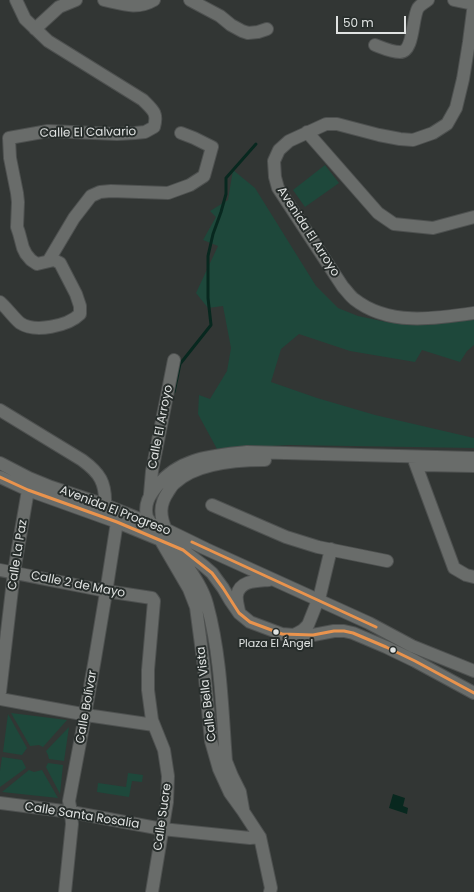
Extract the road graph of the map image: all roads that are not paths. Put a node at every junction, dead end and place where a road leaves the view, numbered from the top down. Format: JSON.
{"nodes":[{"id":1,"x":16,"y":0,"type":"edge"},
{"id":2,"x":76,"y":0,"type":"edge"},
{"id":3,"x":104,"y":0,"type":"edge"},
{"id":4,"x":154,"y":0,"type":"edge"},
{"id":5,"x":190,"y":0,"type":"edge"},
{"id":6,"x":428,"y":0,"type":"edge"},
{"id":7,"x":454,"y":0,"type":"edge"},
{"id":8,"x":474,"y":3,"type":"edge"},
{"id":9,"x":35,"y":29,"type":"junction"},
{"id":10,"x":266,"y":29,"type":"dead end"},
{"id":11,"x":375,"y":45,"type":"dead end"},
{"id":12,"x":307,"y":132,"type":"junction"},
{"id":13,"x":181,"y":133,"type":"dead end"},
{"id":14,"x":4,"y":135,"type":"edge"},
{"id":15,"x":474,"y":217,"type":"edge"},
{"id":16,"x":49,"y":260,"type":"junction"},
{"id":17,"x":0,"y":302,"type":"edge"},
{"id":18,"x":474,"y":313,"type":"edge"},
{"id":19,"x":174,"y":360,"type":"dead end"},
{"id":20,"x":0,"y":410,"type":"edge"},
{"id":21,"x":474,"y":458,"type":"edge"},
{"id":22,"x":414,"y":460,"type":"junction"},
{"id":23,"x":0,"y":463,"type":"edge"},
{"id":24,"x":474,"y":466,"type":"edge"},
{"id":25,"x":0,"y":477,"type":"edge"},
{"id":26,"x":28,"y":490,"type":"junction"},
{"id":27,"x":150,"y":495,"type":"junction"},
{"id":28,"x":212,"y":505,"type":"dead end"},
{"id":29,"x":105,"y":506,"type":"junction"},
{"id":30,"x":117,"y":522,"type":"junction"},
{"id":31,"x":151,"y":523,"type":"junction"},
{"id":32,"x":162,"y":534,"type":"junction"},
{"id":33,"x":173,"y":545,"type":"junction"},
{"id":34,"x":331,"y":549,"type":"junction"},
{"id":35,"x":387,"y":561,"type":"dead end"},
{"id":36,"x":0,"y":570,"type":"edge"},
{"id":37,"x":14,"y":572,"type":"junction"},
{"id":38,"x":474,"y":577,"type":"edge"},
{"id":39,"x":273,"y":580,"type":"junction"},
{"id":40,"x":106,"y":592,"type":"junction"},
{"id":41,"x":154,"y":601,"type":"joint"},
{"id":42,"x":318,"y":601,"type":"junction"},
{"id":43,"x":239,"y":613,"type":"junction"},
{"id":44,"x":294,"y":635,"type":"junction"},
{"id":45,"x":474,"y":671,"type":"edge"},
{"id":46,"x":0,"y":692,"type":"edge"},
{"id":47,"x":474,"y":693,"type":"edge"},
{"id":48,"x":0,"y":699,"type":"edge"},
{"id":49,"x":86,"y":714,"type":"junction"},
{"id":50,"x":154,"y":725,"type":"junction"},
{"id":51,"x":0,"y":803,"type":"edge"},
{"id":52,"x":243,"y":811,"type":"junction"},
{"id":53,"x":71,"y":812,"type":"junction"},
{"id":54,"x":162,"y":829,"type":"junction"},
{"id":55,"x":260,"y":837,"type":"junction"},
{"id":56,"x":65,"y":892,"type":"edge"},
{"id":57,"x":152,"y":892,"type":"edge"},
{"id":58,"x":270,"y":892,"type":"edge"}],
"edges":[{"from":1,"to":9,"type":"street","name":"Calle El Calvario"},
{"from":2,"to":9,"type":"street"},
{"from":3,"to":4,"type":"street"},
{"from":5,"to":10,"type":"street"},
{"from":6,"to":11,"type":"street"},
{"from":7,"to":8,"type":"street"},
{"from":8,"to":12,"type":"street","name":"Avenida El Arroyo"},
{"from":9,"to":14,"type":"street","name":"Calle El Calvario"},
{"from":12,"to":15,"type":"street"},
{"from":12,"to":18,"type":"street","name":"Avenida El Arroyo"},
{"from":13,"to":16,"type":"street"},
{"from":14,"to":16,"type":"street","name":"Calle El Calvario"},
{"from":16,"to":17,"type":"street"},
{"from":19,"to":27,"type":"street","name":"Calle El Arroyo"},
{"from":20,"to":29,"type":"street"},
{"from":21,"to":22,"type":"street"},
{"from":22,"to":24,"type":"street"},
{"from":22,"to":27,"type":"street"},
{"from":22,"to":32,"type":"street"},
{"from":22,"to":38,"type":"street"},
{"from":23,"to":29,"type":"street","name":"Avenida El Progreso"},
{"from":25,"to":26,"type":"street","name":"Avenida El Progreso"},
{"from":26,"to":30,"type":"street","name":"Avenida El Progreso"},
{"from":26,"to":37,"type":"street","name":"Calle La Paz"},
{"from":27,"to":31,"type":"street"},
{"from":28,"to":34,"type":"street"},
{"from":29,"to":31,"type":"street","name":"Avenida El Progreso"},
{"from":30,"to":32,"type":"street","name":"Avenida El Progreso"},
{"from":30,"to":40,"type":"street","name":"Calle Bolívar"},
{"from":31,"to":32,"type":"street","name":"Avenida El Progreso"},
{"from":32,"to":33,"type":"street"},
{"from":32,"to":39,"type":"street","name":"Avenida El Progreso"},
{"from":32,"to":52,"type":"street","name":"Calle Bella Vista"},
{"from":33,"to":43,"type":"street","name":"Avenida El Progreso"},
{"from":33,"to":52,"type":"street"},
{"from":34,"to":35,"type":"street"},
{"from":34,"to":42,"type":"street"},
{"from":36,"to":37,"type":"street","name":"Calle 2 de Mayo"},
{"from":37,"to":40,"type":"street","name":"Calle 2 de Mayo"},
{"from":37,"to":46,"type":"street","name":"Calle La Paz"},
{"from":39,"to":42,"type":"street","name":"Avenida El Progreso"},
{"from":39,"to":43,"type":"street"},
{"from":40,"to":41,"type":"street","name":"Calle 2 de Mayo"},
{"from":40,"to":49,"type":"street","name":"Calle Bolívar"},
{"from":41,"to":50,"type":"street","name":"Calle Sucre"},
{"from":42,"to":44,"type":"street"},
{"from":42,"to":45,"type":"street","name":"Avenida El Progreso"},
{"from":43,"to":44,"type":"street"},
{"from":44,"to":47,"type":"street"},
{"from":48,"to":49,"type":"street"},
{"from":49,"to":50,"type":"street"},
{"from":49,"to":53,"type":"street","name":"Calle Bolívar"},
{"from":50,"to":54,"type":"street","name":"Calle Sucre"},
{"from":51,"to":53,"type":"street","name":"Calle Santa Rosalía"},
{"from":52,"to":55,"type":"street","name":"Calle Bella Vista"},
{"from":53,"to":54,"type":"street","name":"Calle Santa Rosalía"},
{"from":53,"to":56,"type":"street","name":"Calle Bolívar"},
{"from":54,"to":55,"type":"street","name":"Calle Santa Rosalía"},
{"from":54,"to":57,"type":"street","name":"Calle Sucre"},
{"from":55,"to":58,"type":"street","name":"Calle Bella Vista"}]}
